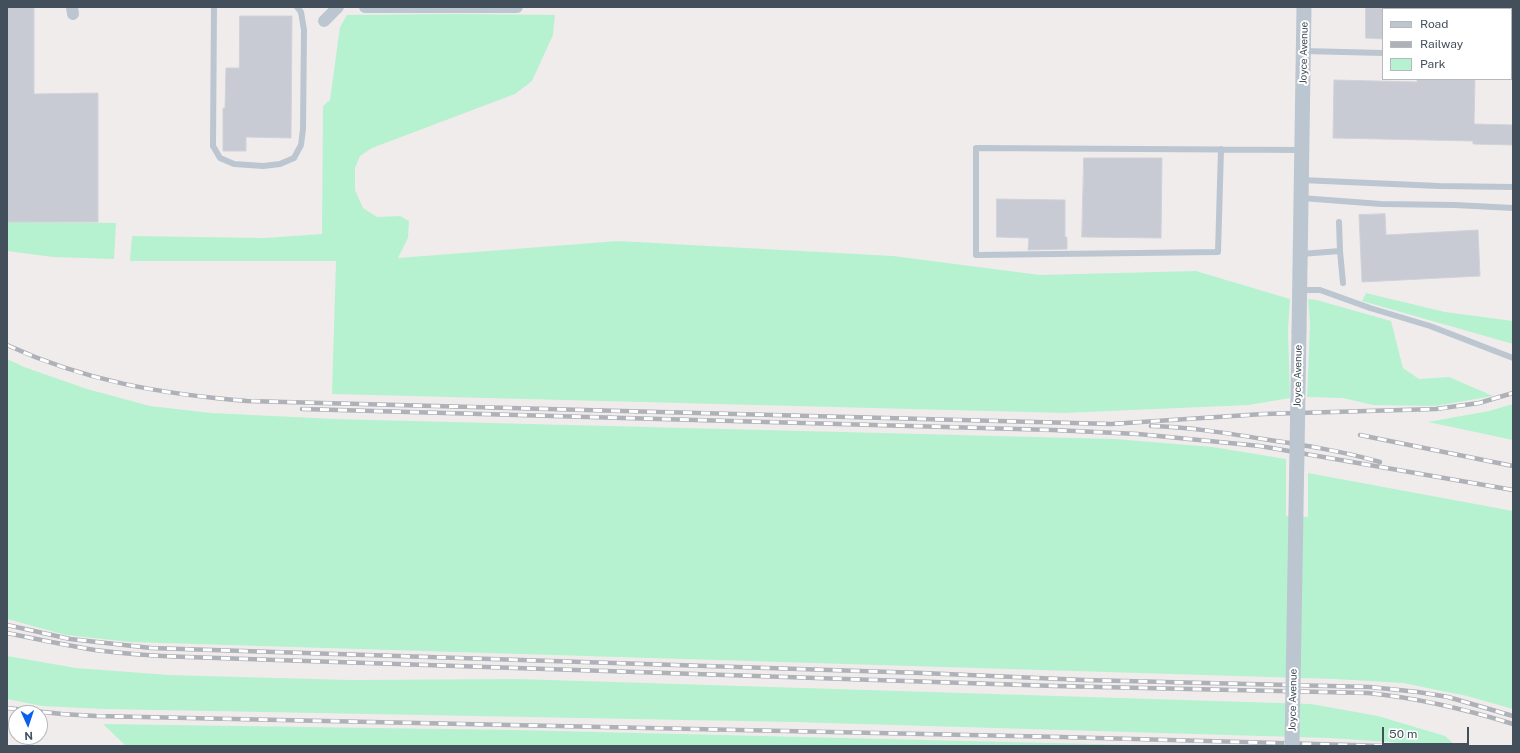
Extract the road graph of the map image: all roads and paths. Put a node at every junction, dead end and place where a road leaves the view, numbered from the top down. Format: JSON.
{"nodes":[{"id":1,"x":214,"y":7,"type":"edge"},
{"id":2,"x":297,"y":7,"type":"edge"},
{"id":3,"x":338,"y":7,"type":"edge"},
{"id":4,"x":365,"y":7,"type":"edge"},
{"id":5,"x":517,"y":7,"type":"edge"},
{"id":6,"x":1304,"y":7,"type":"edge"},
{"id":7,"x":324,"y":21,"type":"dead end"},
{"id":8,"x":1304,"y":51,"type":"junction"},
{"id":9,"x":1382,"y":53,"type":"edge"},
{"id":10,"x":1221,"y":149,"type":"junction"},
{"id":11,"x":1302,"y":150,"type":"junction"},
{"id":12,"x":1301,"y":180,"type":"junction"},
{"id":13,"x":1513,"y":187,"type":"edge"},
{"id":14,"x":1301,"y":198,"type":"junction"},
{"id":15,"x":1513,"y":208,"type":"edge"},
{"id":16,"x":1339,"y":222,"type":"dead end"},
{"id":17,"x":1340,"y":251,"type":"junction"},
{"id":18,"x":1300,"y":254,"type":"junction"},
{"id":19,"x":1343,"y":283,"type":"dead end"},
{"id":20,"x":1299,"y":290,"type":"junction"},
{"id":21,"x":1513,"y":358,"type":"edge"},
{"id":22,"x":1292,"y":746,"type":"edge"}],
"edges":[{"from":1,"to":2,"type":"lane"},
{"from":3,"to":7,"type":"street"},
{"from":4,"to":5,"type":"street"},
{"from":6,"to":8,"type":"street","name":"Joyce Avenue"},
{"from":8,"to":9,"type":"lane"},
{"from":8,"to":11,"type":"street","name":"Joyce Avenue"},
{"from":10,"to":10,"type":"lane"},
{"from":10,"to":11,"type":"lane"},
{"from":11,"to":12,"type":"street","name":"Joyce Avenue"},
{"from":12,"to":13,"type":"lane"},
{"from":12,"to":14,"type":"street","name":"Joyce Avenue"},
{"from":14,"to":15,"type":"lane"},
{"from":14,"to":18,"type":"street","name":"Joyce Avenue"},
{"from":16,"to":17,"type":"lane"},
{"from":17,"to":18,"type":"lane"},
{"from":17,"to":19,"type":"lane"},
{"from":18,"to":20,"type":"street","name":"Joyce Avenue"},
{"from":20,"to":21,"type":"lane"},
{"from":20,"to":22,"type":"street","name":"Joyce Avenue","bridge":true}]}
